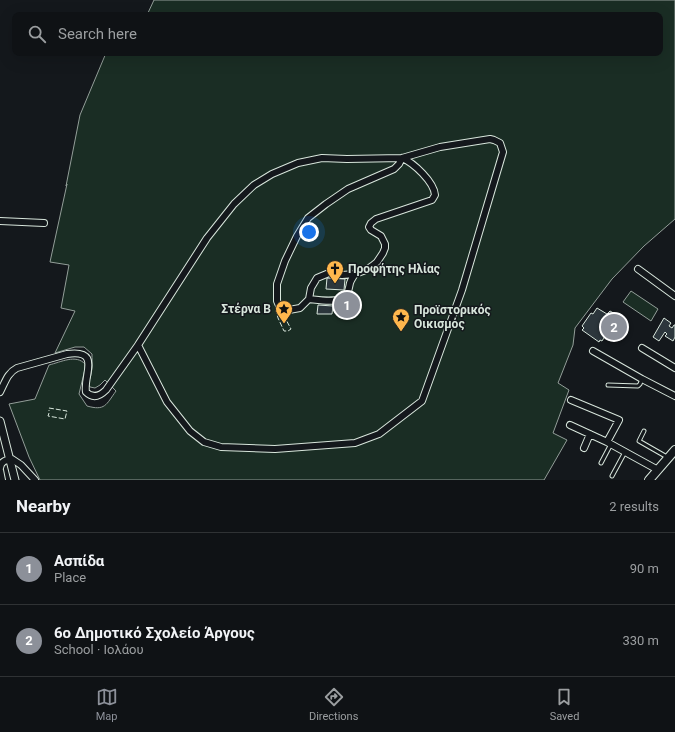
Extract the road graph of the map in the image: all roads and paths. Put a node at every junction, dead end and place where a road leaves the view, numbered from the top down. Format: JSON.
{"nodes":[{"id":1,"x":402,"y":158,"type":"junction"},
{"id":2,"x":0,"y":221,"type":"edge"},
{"id":3,"x":44,"y":223,"type":"dead end"},
{"id":4,"x":638,"y":269,"type":"dead end"},
{"id":5,"x":355,"y":274,"type":"junction"},
{"id":6,"x":675,"y":296,"type":"edge"},
{"id":7,"x":309,"y":299,"type":"junction"},
{"id":8,"x":138,"y":345,"type":"junction"},
{"id":9,"x":642,"y":348,"type":"dead end"},
{"id":10,"x":594,"y":351,"type":"dead end"},
{"id":11,"x":675,"y":368,"type":"edge"},
{"id":12,"x":642,"y":379,"type":"junction"},
{"id":13,"x":608,"y":385,"type":"dead end"},
{"id":14,"x":0,"y":392,"type":"edge"},
{"id":15,"x":675,"y":396,"type":"edge"},
{"id":16,"x":571,"y":400,"type":"dead end"},
{"id":17,"x":0,"y":421,"type":"edge"},
{"id":18,"x":570,"y":425,"type":"dead end"},
{"id":19,"x":644,"y":431,"type":"dead end"},
{"id":20,"x":590,"y":434,"type":"junction"},
{"id":21,"x":609,"y":443,"type":"junction"},
{"id":22,"x":584,"y":448,"type":"dead end"},
{"id":23,"x":675,"y":450,"type":"edge"},
{"id":24,"x":625,"y":452,"type":"junction"},
{"id":25,"x":668,"y":458,"type":"junction"},
{"id":26,"x":10,"y":460,"type":"junction"},
{"id":27,"x":601,"y":463,"type":"dead end"},
{"id":28,"x":0,"y":469,"type":"edge"},
{"id":29,"x":658,"y":470,"type":"junction"},
{"id":30,"x":612,"y":476,"type":"dead end"},
{"id":31,"x":2,"y":480,"type":"edge"},
{"id":32,"x":15,"y":480,"type":"edge"},
{"id":33,"x":35,"y":480,"type":"edge"},
{"id":34,"x":648,"y":480,"type":"edge"}],
"edges":[{"from":1,"to":5,"type":"street"},
{"from":1,"to":7,"type":"street"},
{"from":1,"to":8,"type":"street"},
{"from":1,"to":8,"type":"street"},
{"from":2,"to":3,"type":"street"},
{"from":4,"to":6,"type":"street"},
{"from":5,"to":7,"type":"street"},
{"from":5,"to":7,"type":"street"},
{"from":8,"to":14,"type":"street"},
{"from":9,"to":11,"type":"street"},
{"from":10,"to":12,"type":"street"},
{"from":12,"to":13,"type":"lane"},
{"from":12,"to":15,"type":"street"},
{"from":16,"to":21,"type":"street"},
{"from":17,"to":26,"type":"street"},
{"from":18,"to":20,"type":"street"},
{"from":19,"to":25,"type":"lane"},
{"from":20,"to":21,"type":"street"},
{"from":20,"to":22,"type":"street"},
{"from":21,"to":24,"type":"street"},
{"from":21,"to":27,"type":"lane"},
{"from":23,"to":25,"type":"main road"},
{"from":24,"to":29,"type":"street"},
{"from":24,"to":30,"type":"lane"},
{"from":25,"to":29,"type":"main road"},
{"from":26,"to":28,"type":"street"},
{"from":26,"to":32,"type":"street"},
{"from":26,"to":33,"type":"street"},
{"from":28,"to":31,"type":"street"},
{"from":29,"to":34,"type":"main road"}]}
